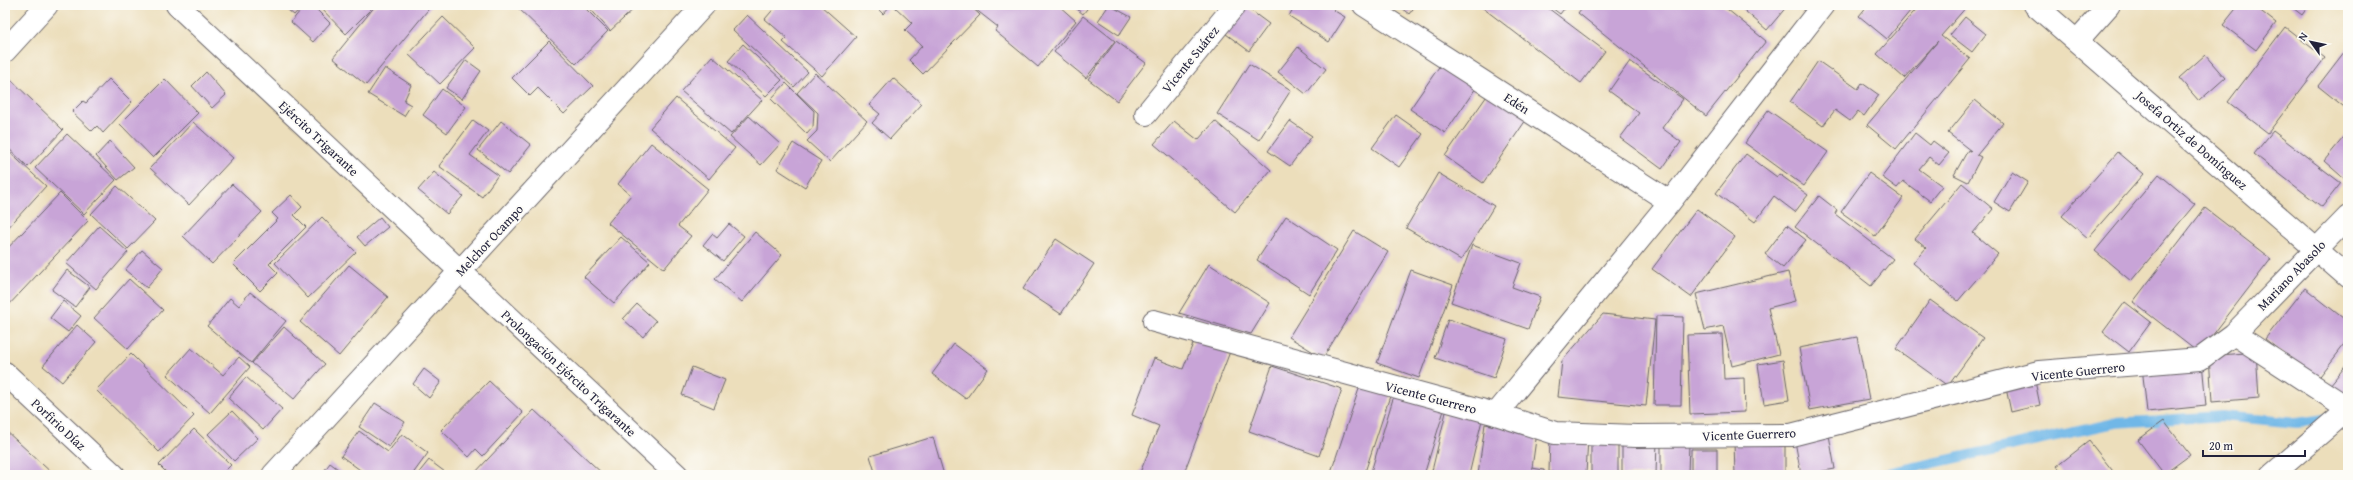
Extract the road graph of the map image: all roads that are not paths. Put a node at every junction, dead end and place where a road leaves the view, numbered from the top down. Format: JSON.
{"nodes":[{"id":1,"x":48,"y":5,"type":"edge"},
{"id":2,"x":177,"y":5,"type":"edge"},
{"id":3,"x":704,"y":5,"type":"edge"},
{"id":4,"x":1235,"y":5,"type":"edge"},
{"id":5,"x":1364,"y":5,"type":"edge"},
{"id":6,"x":1823,"y":5,"type":"edge"},
{"id":7,"x":2035,"y":5,"type":"edge"},
{"id":8,"x":2109,"y":5,"type":"edge"},
{"id":9,"x":2077,"y":41,"type":"junction"},
{"id":10,"x":5,"y":51,"type":"edge"},
{"id":11,"x":1146,"y":114,"type":"dead end"},
{"id":12,"x":1670,"y":202,"type":"junction"},
{"id":13,"x":2348,"y":217,"type":"edge"},
{"id":14,"x":2316,"y":248,"type":"junction"},
{"id":15,"x":460,"y":271,"type":"junction"},
{"id":16,"x":2348,"y":277,"type":"edge"},
{"id":17,"x":1154,"y":321,"type":"dead end"},
{"id":18,"x":2234,"y":334,"type":"junction"},
{"id":19,"x":5,"y":373,"type":"edge"},
{"id":20,"x":2347,"y":406,"type":"edge"},
{"id":21,"x":1496,"y":414,"type":"junction"},
{"id":22,"x":114,"y":475,"type":"edge"},
{"id":23,"x":273,"y":475,"type":"edge"},
{"id":24,"x":677,"y":475,"type":"edge"},
{"id":25,"x":2272,"y":475,"type":"edge"}],
"edges":[{"from":1,"to":10,"type":"street"},
{"from":2,"to":15,"type":"street","name":"Ejército Trigarante"},
{"from":3,"to":15,"type":"street","name":"Melchor Ocampo"},
{"from":4,"to":11,"type":"street","name":"Vicente Suárez"},
{"from":5,"to":12,"type":"street","name":"Edén"},
{"from":6,"to":12,"type":"street"},
{"from":7,"to":9,"type":"street","name":"Josefa Ortiz de Domínguez"},
{"from":8,"to":9,"type":"street"},
{"from":9,"to":14,"type":"street","name":"Josefa Ortiz de Domínguez"},
{"from":12,"to":21,"type":"street"},
{"from":13,"to":14,"type":"street","name":"Mariano Abasolo"},
{"from":14,"to":16,"type":"street","name":"Josefa Ortiz de Domínguez"},
{"from":14,"to":18,"type":"street","name":"Mariano Abasolo"},
{"from":15,"to":23,"type":"street","name":"Melchor Ocampo"},
{"from":15,"to":24,"type":"street","name":"Prolongación Ejército Trigarante"},
{"from":17,"to":21,"type":"street","name":"Vicente Guerrero"},
{"from":18,"to":20,"type":"street"},
{"from":18,"to":21,"type":"street","name":"Vicente Guerrero"},
{"from":19,"to":22,"type":"street","name":"Porfirio Díaz"},
{"from":20,"to":25,"type":"street"}]}
